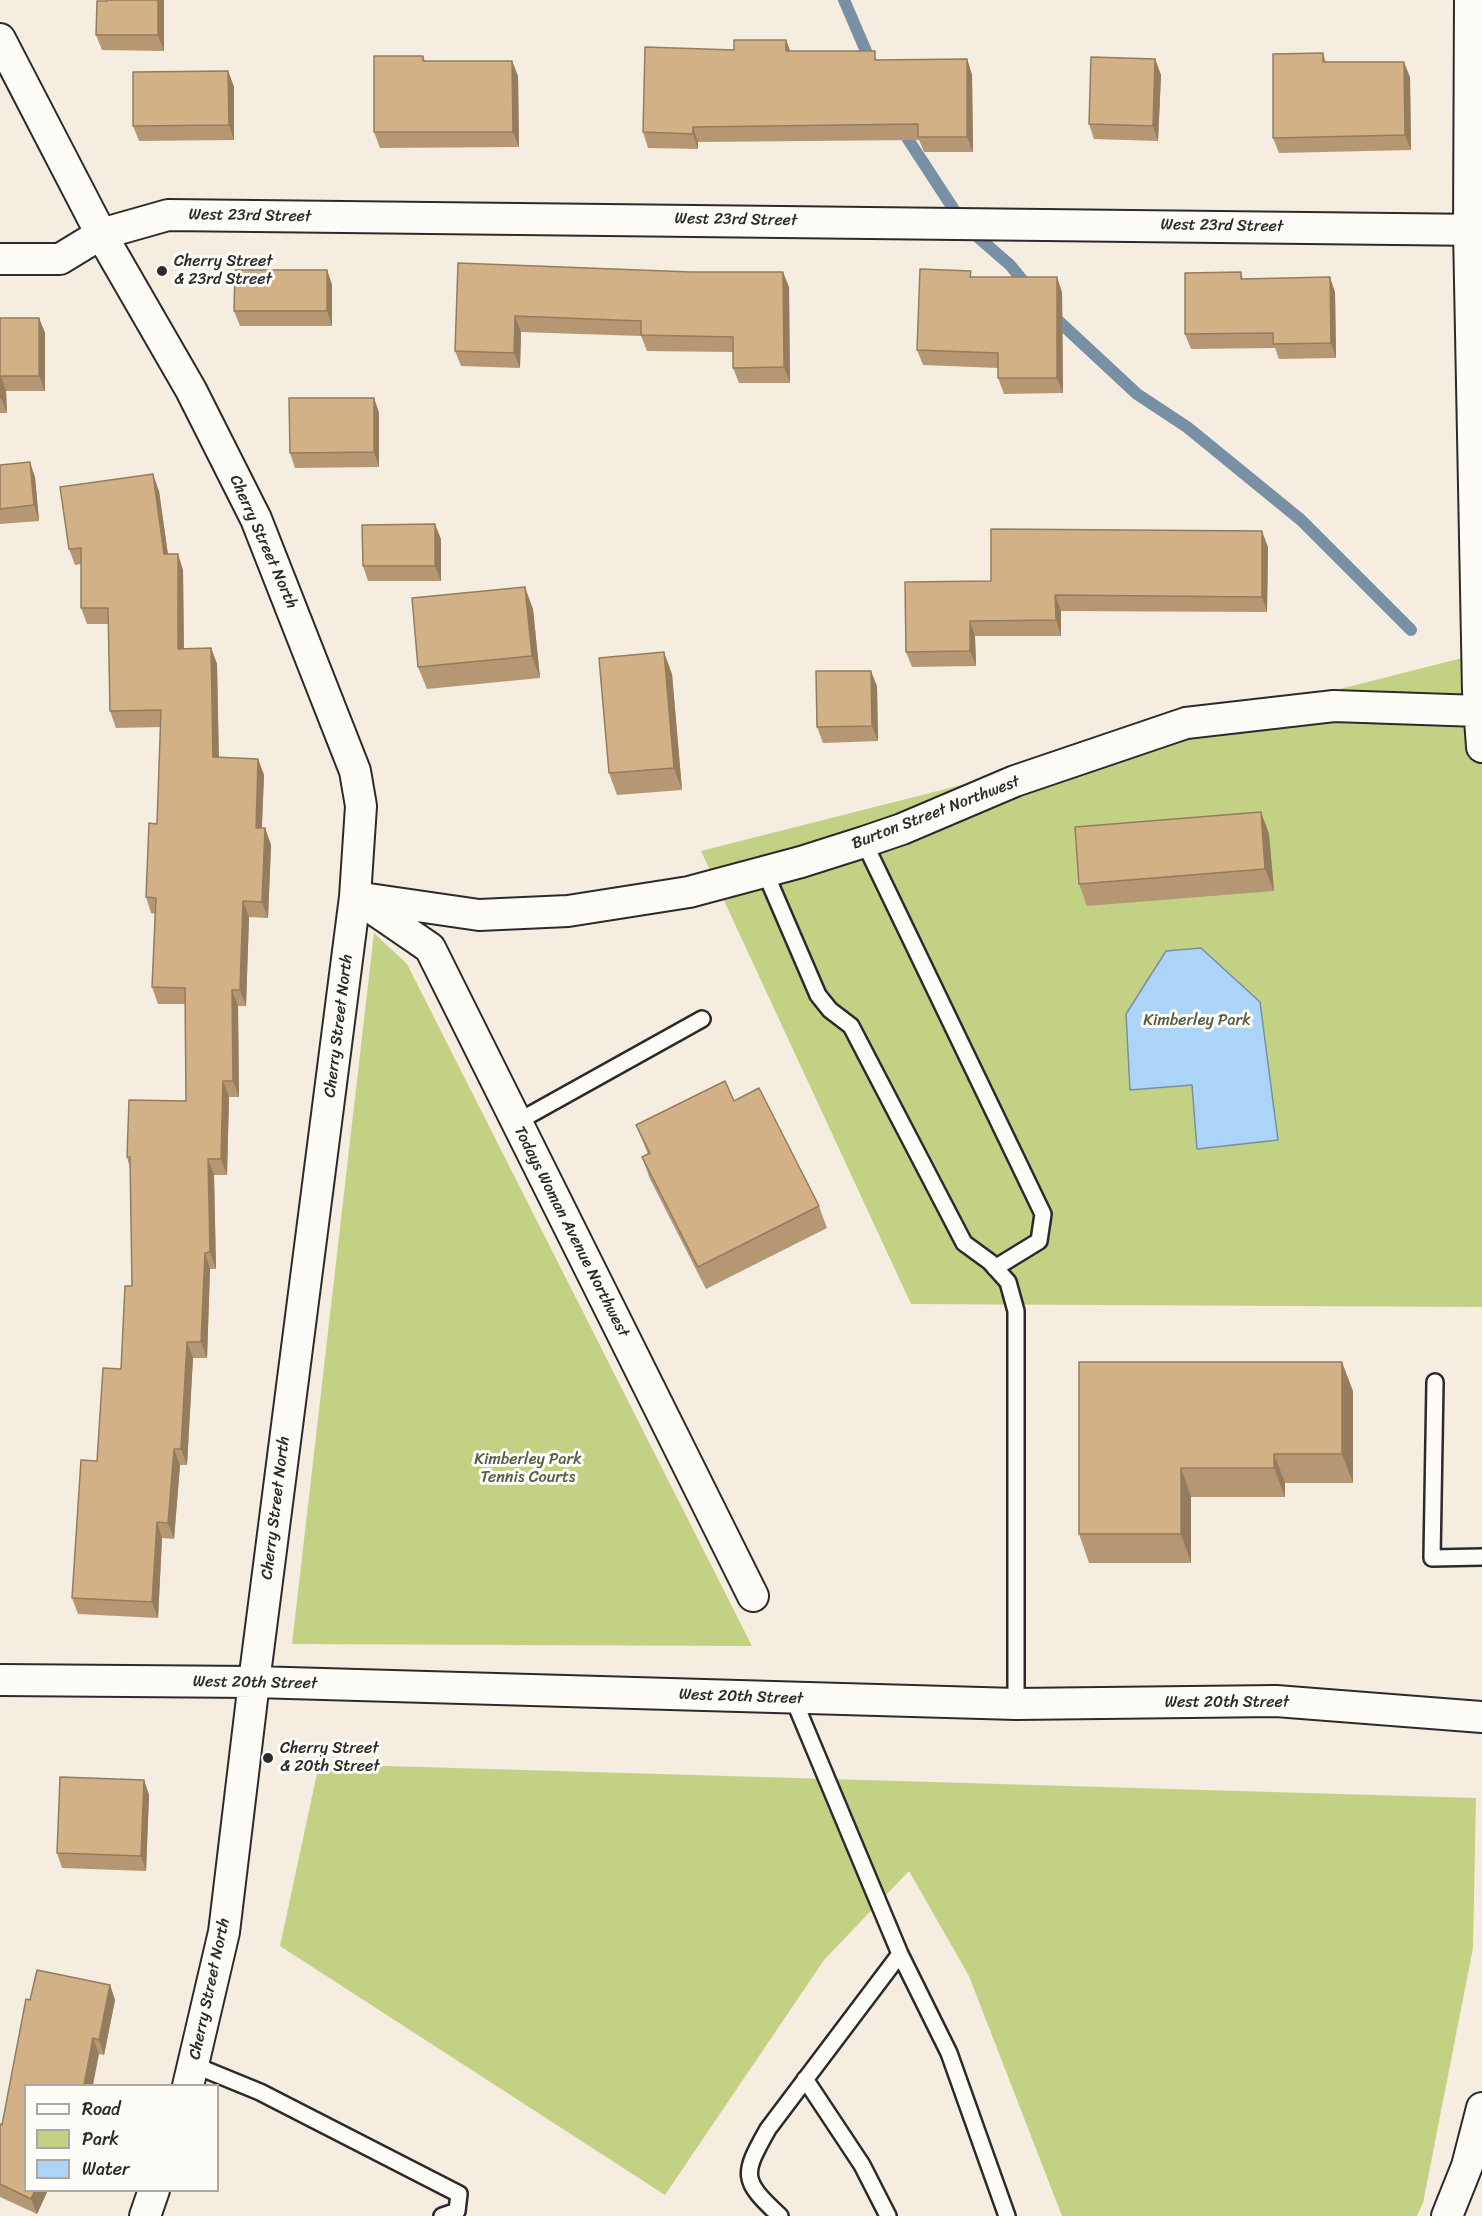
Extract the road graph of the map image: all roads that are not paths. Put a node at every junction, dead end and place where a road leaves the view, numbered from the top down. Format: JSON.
{"nodes":[{"id":1,"x":1470,"y":0,"type":"edge"},
{"id":2,"x":0,"y":39,"type":"edge"},
{"id":3,"x":1475,"y":230,"type":"edge"},
{"id":4,"x":101,"y":234,"type":"junction"},
{"id":5,"x":0,"y":259,"type":"edge"},
{"id":6,"x":1479,"y":711,"type":"junction"},
{"id":7,"x":1482,"y":747,"type":"edge"},
{"id":8,"x":864,"y":842,"type":"junction"},
{"id":9,"x":765,"y":872,"type":"junction"},
{"id":10,"x":355,"y":897,"type":"junction"},
{"id":11,"x":702,"y":1019,"type":"dead end"},
{"id":12,"x":516,"y":1122,"type":"junction"},
{"id":13,"x":995,"y":1268,"type":"junction"},
{"id":14,"x":1436,"y":1382,"type":"dead end"},
{"id":15,"x":1482,"y":1557,"type":"edge"},
{"id":16,"x":753,"y":1596,"type":"dead end"},
{"id":17,"x":0,"y":1680,"type":"edge"},
{"id":18,"x":254,"y":1682,"type":"junction"},
{"id":19,"x":793,"y":1698,"type":"junction"},
{"id":20,"x":1016,"y":1704,"type":"junction"},
{"id":21,"x":1482,"y":1717,"type":"edge"},
{"id":22,"x":900,"y":1954,"type":"junction"},
{"id":23,"x":191,"y":2075,"type":"edge"},
{"id":24,"x":805,"y":2079,"type":"junction"},
{"id":25,"x":1482,"y":2108,"type":"edge"},
{"id":26,"x":153,"y":2192,"type":"edge"},
{"id":27,"x":145,"y":2216,"type":"edge"},
{"id":28,"x":442,"y":2216,"type":"edge"},
{"id":29,"x":780,"y":2216,"type":"edge"},
{"id":30,"x":888,"y":2216,"type":"edge"},
{"id":31,"x":1007,"y":2216,"type":"edge"},
{"id":32,"x":1447,"y":2216,"type":"edge"}],
"edges":[{"from":1,"to":3,"type":"street"},
{"from":2,"to":4,"type":"street","name":"Cherry Street North"},
{"from":3,"to":4,"type":"street","name":"West 23rd Street"},
{"from":3,"to":6,"type":"street"},
{"from":4,"to":5,"type":"street","name":"West 23rd Street"},
{"from":4,"to":10,"type":"street","name":"Cherry Street North"},
{"from":6,"to":7,"type":"street"},
{"from":6,"to":8,"type":"street","name":"Burton Street Northwest"},
{"from":8,"to":9,"type":"street","name":"Burton Street Northwest"},
{"from":8,"to":13,"type":"lane"},
{"from":9,"to":10,"type":"street","name":"Burton Street Northwest"},
{"from":9,"to":13,"type":"lane"},
{"from":10,"to":12,"type":"street","name":"Todays Woman Avenue Northwest"},
{"from":10,"to":18,"type":"street","name":"Cherry Street North"},
{"from":11,"to":12,"type":"lane"},
{"from":12,"to":16,"type":"street","name":"Todays Woman Avenue Northwest"},
{"from":13,"to":20,"type":"lane"},
{"from":14,"to":15,"type":"lane"},
{"from":17,"to":18,"type":"street","name":"West 20th Street"},
{"from":18,"to":19,"type":"street","name":"West 20th Street"},
{"from":18,"to":23,"type":"street","name":"Cherry Street North"},
{"from":19,"to":20,"type":"street","name":"West 20th Street"},
{"from":19,"to":22,"type":"lane"},
{"from":20,"to":21,"type":"street","name":"West 20th Street"},
{"from":22,"to":24,"type":"lane"},
{"from":22,"to":31,"type":"lane"},
{"from":23,"to":28,"type":"lane"},
{"from":24,"to":29,"type":"lane"},
{"from":24,"to":30,"type":"lane"},
{"from":25,"to":32,"type":"street"},
{"from":26,"to":27,"type":"street"}]}
